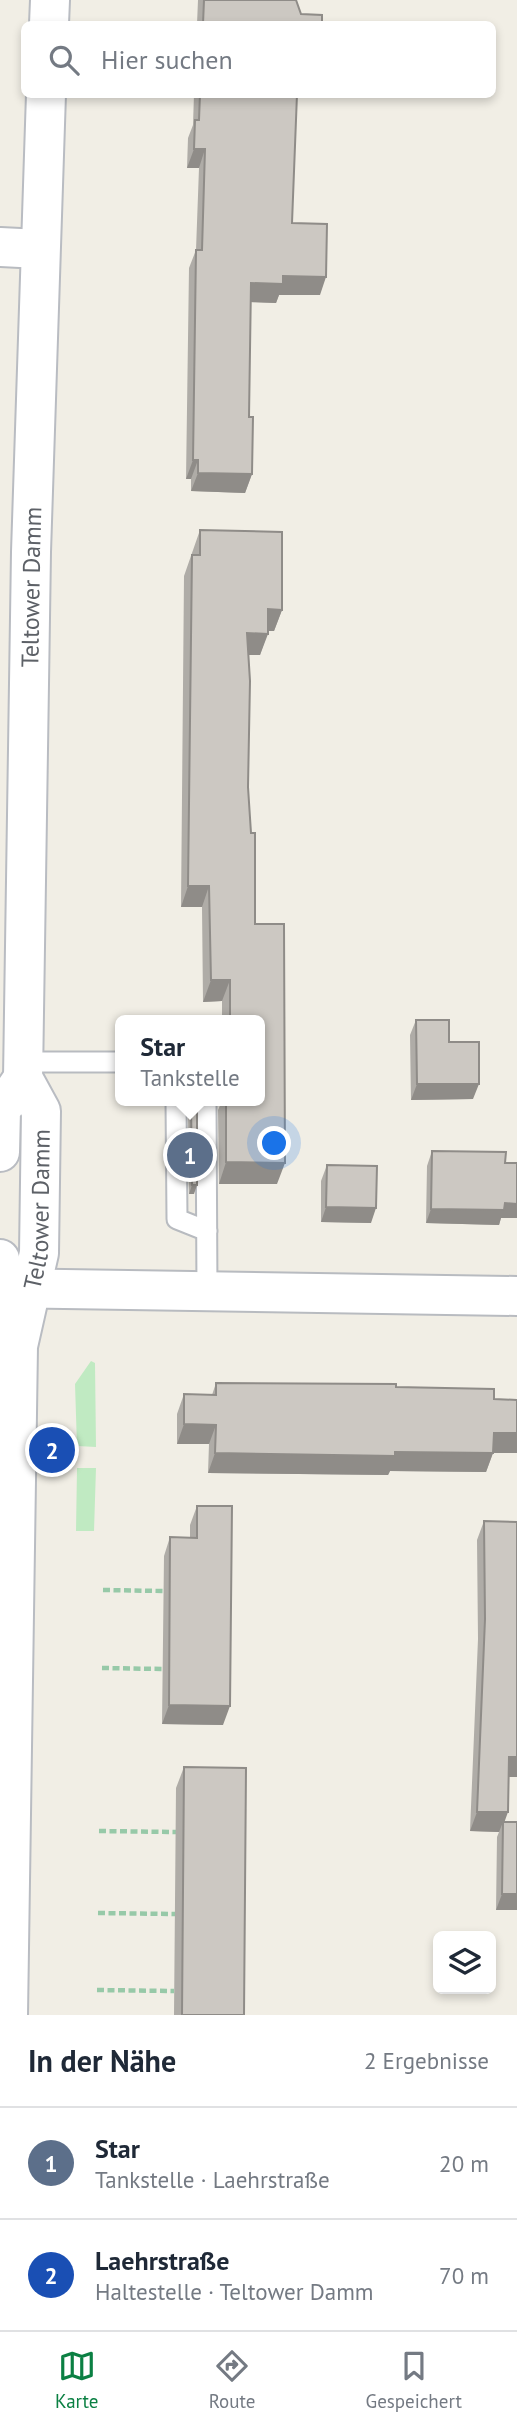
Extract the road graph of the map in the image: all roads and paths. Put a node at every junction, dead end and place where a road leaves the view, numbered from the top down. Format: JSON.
{"nodes":[{"id":1,"x":50,"y":0,"type":"edge"},
{"id":2,"x":49,"y":21,"type":"edge"},
{"id":3,"x":46,"y":98,"type":"edge"},
{"id":4,"x":0,"y":247,"type":"edge"},
{"id":5,"x":40,"y":249,"type":"junction"},
{"id":6,"x":115,"y":1062,"type":"edge"},
{"id":7,"x":23,"y":1070,"type":"junction"},
{"id":8,"x":176,"y":1106,"type":"edge"},
{"id":9,"x":206,"y":1106,"type":"edge"},
{"id":10,"x":0,"y":1152,"type":"edge"},
{"id":11,"x":207,"y":1231,"type":"junction"},
{"id":12,"x":9,"y":1281,"type":"edge"},
{"id":13,"x":207,"y":1292,"type":"junction"},
{"id":14,"x":517,"y":1296,"type":"edge"},
{"id":15,"x":103,"y":1590,"type":"dead end"},
{"id":16,"x":163,"y":1591,"type":"dead end"},
{"id":17,"x":102,"y":1668,"type":"dead end"},
{"id":18,"x":163,"y":1669,"type":"dead end"},
{"id":19,"x":99,"y":1830,"type":"dead end"},
{"id":20,"x":176,"y":1832,"type":"dead end"},
{"id":21,"x":98,"y":1913,"type":"dead end"},
{"id":22,"x":175,"y":1914,"type":"dead end"},
{"id":23,"x":97,"y":1990,"type":"dead end"},
{"id":24,"x":174,"y":1991,"type":"dead end"},
{"id":25,"x":8,"y":2015,"type":"edge"}],
"edges":[{"from":1,"to":2,"type":"main road"},
{"from":3,"to":5,"type":"main road","name":"Teltower Damm"},
{"from":4,"to":5,"type":"main road"},
{"from":5,"to":7,"type":"main road","name":"Teltower Damm"},
{"from":6,"to":7,"type":"lane"},
{"from":7,"to":10,"type":"main road","name":"Teltower Damm"},
{"from":7,"to":12,"type":"main road","name":"Teltower Damm"},
{"from":8,"to":11,"type":"lane"},
{"from":9,"to":11,"type":"lane"},
{"from":11,"to":13,"type":"lane"},
{"from":12,"to":13,"type":"main road"},
{"from":12,"to":25,"type":"main road","name":"Teltower Damm"},
{"from":13,"to":14,"type":"main road"},
{"from":15,"to":16,"type":"path"},
{"from":17,"to":18,"type":"path"},
{"from":19,"to":20,"type":"path"},
{"from":21,"to":22,"type":"path"},
{"from":23,"to":24,"type":"path"}]}
